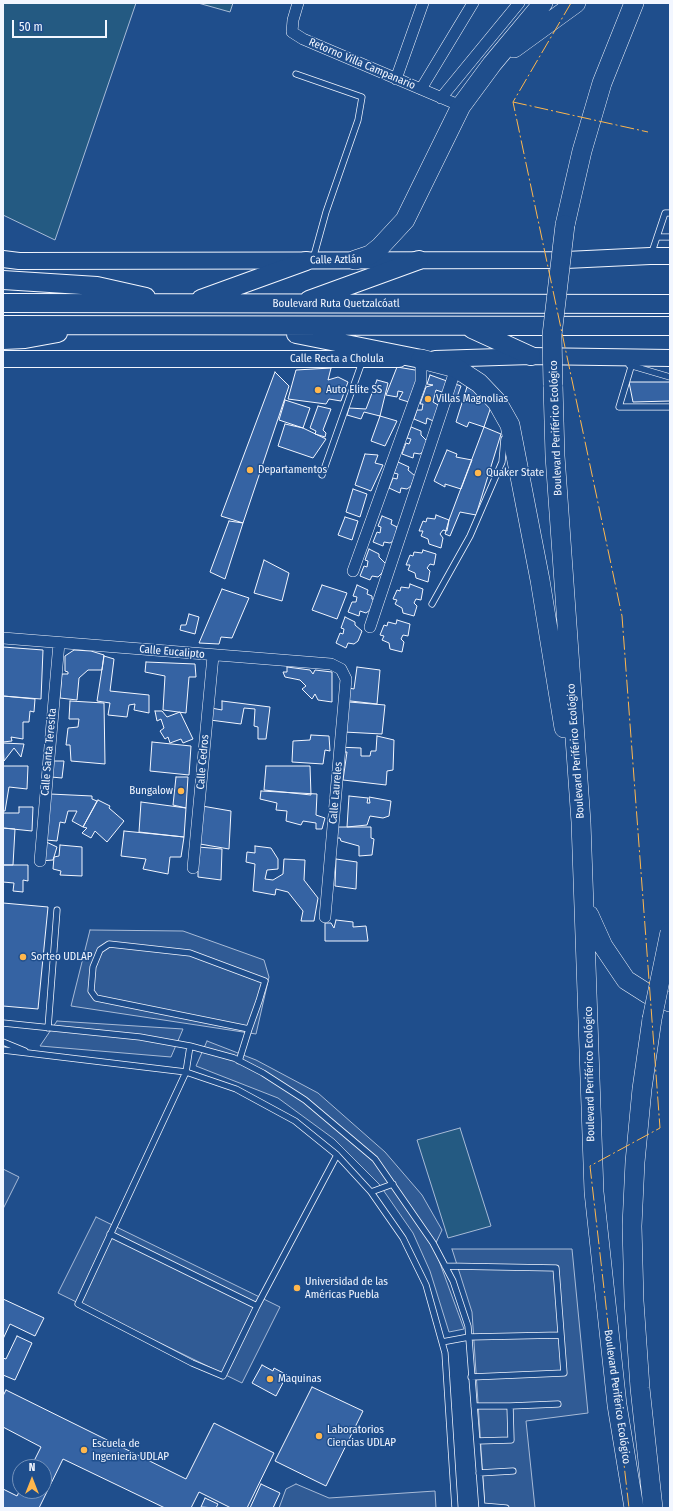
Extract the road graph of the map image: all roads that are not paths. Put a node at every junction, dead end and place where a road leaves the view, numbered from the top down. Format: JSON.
{"nodes":[{"id":1,"x":298,"y":3,"type":"edge"},
{"id":2,"x":423,"y":3,"type":"edge"},
{"id":3,"x":473,"y":3,"type":"edge"},
{"id":4,"x":519,"y":3,"type":"edge"},
{"id":5,"x":543,"y":3,"type":"edge"},
{"id":6,"x":576,"y":3,"type":"edge"},
{"id":7,"x":634,"y":3,"type":"edge"},
{"id":8,"x":492,"y":64,"type":"junction"},
{"id":9,"x":296,"y":74,"type":"dead end"},
{"id":10,"x":396,"y":79,"type":"junction"},
{"id":11,"x":421,"y":89,"type":"junction"},
{"id":12,"x":441,"y":98,"type":"junction"},
{"id":13,"x":461,"y":106,"type":"junction"},
{"id":14,"x":670,"y":213,"type":"edge"},
{"id":15,"x":656,"y":237,"type":"junction"},
{"id":16,"x":670,"y":237,"type":"edge"},
{"id":17,"x":650,"y":256,"type":"junction"},
{"id":18,"x":670,"y":256,"type":"edge"},
{"id":19,"x":3,"y":259,"type":"edge"},
{"id":20,"x":354,"y":260,"type":"junction"},
{"id":21,"x":419,"y":260,"type":"junction"},
{"id":22,"x":309,"y":261,"type":"junction"},
{"id":23,"x":3,"y":280,"type":"edge"},
{"id":24,"x":3,"y":303,"type":"edge"},
{"id":25,"x":164,"y":304,"type":"junction"},
{"id":26,"x":189,"y":304,"type":"junction"},
{"id":27,"x":298,"y":304,"type":"junction"},
{"id":28,"x":670,"y":304,"type":"edge"},
{"id":29,"x":3,"y":325,"type":"edge"},
{"id":30,"x":96,"y":325,"type":"junction"},
{"id":31,"x":258,"y":326,"type":"junction"},
{"id":32,"x":670,"y":326,"type":"edge"},
{"id":33,"x":465,"y":327,"type":"junction"},
{"id":34,"x":3,"y":340,"type":"edge"},
{"id":35,"x":531,"y":356,"type":"junction"},
{"id":36,"x":670,"y":358,"type":"edge"},
{"id":37,"x":3,"y":359,"type":"edge"},
{"id":38,"x":363,"y":359,"type":"junction"},
{"id":39,"x":421,"y":359,"type":"junction"},
{"id":40,"x":628,"y":362,"type":"junction"},
{"id":41,"x":456,"y":368,"type":"junction"},
{"id":42,"x":670,"y":377,"type":"edge"},
{"id":43,"x":670,"y":407,"type":"edge"},
{"id":44,"x":503,"y":434,"type":"dead end"},
{"id":45,"x":322,"y":474,"type":"dead end"},
{"id":46,"x":353,"y":571,"type":"dead end"},
{"id":47,"x":432,"y":604,"type":"dead end"},
{"id":48,"x":370,"y":627,"type":"dead end"},
{"id":49,"x":3,"y":638,"type":"edge"},
{"id":50,"x":59,"y":643,"type":"junction"},
{"id":51,"x":212,"y":656,"type":"junction"},
{"id":52,"x":341,"y":669,"type":"joint"},
{"id":53,"x":581,"y":822,"type":"junction"},
{"id":54,"x":40,"y":861,"type":"dead end"},
{"id":55,"x":193,"y":868,"type":"dead end"},
{"id":56,"x":585,"y":901,"type":"junction"},
{"id":57,"x":57,"y":910,"type":"dead end"},
{"id":58,"x":325,"y":917,"type":"dead end"},
{"id":59,"x":670,"y":932,"type":"edge"},
{"id":60,"x":670,"y":1002,"type":"edge"},
{"id":61,"x":3,"y":1023,"type":"edge"},
{"id":62,"x":48,"y":1028,"type":"junction"},
{"id":63,"x":250,"y":1029,"type":"junction"},
{"id":64,"x":3,"y":1042,"type":"edge"},
{"id":65,"x":190,"y":1046,"type":"junction"},
{"id":66,"x":3,"y":1050,"type":"edge"},
{"id":67,"x":33,"y":1054,"type":"junction"},
{"id":68,"x":239,"y":1061,"type":"junction"},
{"id":69,"x":186,"y":1072,"type":"junction"},
{"id":70,"x":337,"y":1155,"type":"junction"},
{"id":71,"x":393,"y":1184,"type":"junction"},
{"id":72,"x":370,"y":1192,"type":"junction"},
{"id":73,"x":110,"y":1234,"type":"junction"},
{"id":74,"x":445,"y":1266,"type":"junction"},
{"id":75,"x":257,"y":1306,"type":"junction"},
{"id":76,"x":561,"y":1335,"type":"junction"},
{"id":77,"x":469,"y":1337,"type":"junction"},
{"id":78,"x":442,"y":1342,"type":"junction"},
{"id":79,"x":471,"y":1377,"type":"junction"},
{"id":80,"x":558,"y":1404,"type":"dead end"},
{"id":81,"x":474,"y":1406,"type":"junction"},
{"id":82,"x":510,"y":1406,"type":"junction"},
{"id":83,"x":477,"y":1441,"type":"junction"},
{"id":84,"x":513,"y":1471,"type":"dead end"},
{"id":85,"x":479,"y":1473,"type":"junction"},
{"id":86,"x":482,"y":1507,"type":"edge"},
{"id":87,"x":455,"y":1508,"type":"edge"},
{"id":88,"x":506,"y":1508,"type":"edge"},
{"id":89,"x":634,"y":1508,"type":"edge"},
{"id":90,"x":653,"y":1508,"type":"edge"}],
"edges":[{"from":1,"to":10,"type":"street","name":"Retorno Villa Campanario"},
{"from":2,"to":10,"type":"street"},
{"from":3,"to":11,"type":"street"},
{"from":4,"to":12,"type":"street"},
{"from":5,"to":8,"type":"highway"},
{"from":6,"to":8,"type":"highway"},
{"from":7,"to":53,"type":"highway","name":"Boulevard Periférico Ecológico","bridge":true},
{"from":8,"to":13,"type":"highway"},
{"from":9,"to":22,"type":"lane"},
{"from":10,"to":11,"type":"street","name":"Retorno Villa Campanario"},
{"from":11,"to":12,"type":"street","name":"Retorno Villa Campanario"},
{"from":12,"to":13,"type":"street","name":"Retorno Villa Campanario"},
{"from":13,"to":20,"type":"highway"},
{"from":14,"to":15,"type":"lane"},
{"from":15,"to":16,"type":"lane"},
{"from":15,"to":17,"type":"lane"},
{"from":17,"to":18,"type":"main road","name":"Calle Aztlán"},
{"from":17,"to":21,"type":"main road","name":"Calle Aztlán"},
{"from":19,"to":22,"type":"main road","name":"Calle Aztlán"},
{"from":20,"to":21,"type":"main road","name":"Calle Aztlán"},
{"from":20,"to":22,"type":"main road","name":"Calle Aztlán"},
{"from":21,"to":27,"type":"main road"},
{"from":22,"to":26,"type":"main road"},
{"from":23,"to":25,"type":"main road"},
{"from":24,"to":25,"type":"main road","name":"Boulevard Ruta Quetzalcóatl"},
{"from":25,"to":26,"type":"main road","name":"Boulevard Ruta Quetzalcóatl"},
{"from":26,"to":27,"type":"main road","name":"Boulevard Ruta Quetzalcóatl"},
{"from":27,"to":28,"type":"main road","name":"Boulevard Ruta Quetzalcóatl"},
{"from":29,"to":30,"type":"main road"},
{"from":30,"to":31,"type":"main road"},
{"from":30,"to":34,"type":"main road"},
{"from":31,"to":33,"type":"main road"},
{"from":31,"to":39,"type":"main road"},
{"from":32,"to":33,"type":"main road"},
{"from":33,"to":35,"type":"main road"},
{"from":35,"to":39,"type":"main road","name":"Calle Recta a Cholula"},
{"from":35,"to":40,"type":"main road","name":"Calle Recta a Cholula"},
{"from":36,"to":40,"type":"main road","name":"Calle Recta a Cholula"},
{"from":37,"to":38,"type":"main road","name":"Calle Recta a Cholula"},
{"from":38,"to":39,"type":"main road","name":"Calle Recta a Cholula"},
{"from":38,"to":45,"type":"lane"},
{"from":39,"to":41,"type":"highway"},
{"from":39,"to":46,"type":"street"},
{"from":40,"to":42,"type":"lane"},
{"from":40,"to":43,"type":"lane"},
{"from":41,"to":48,"type":"street"},
{"from":41,"to":53,"type":"highway"},
{"from":44,"to":47,"type":"lane"},
{"from":49,"to":50,"type":"street","name":"Calle Eucalipto"},
{"from":50,"to":51,"type":"street","name":"Calle Eucalipto"},
{"from":50,"to":54,"type":"street","name":"Calle Santa Teresita"},
{"from":51,"to":52,"type":"street","name":"Calle Eucalipto"},
{"from":51,"to":55,"type":"street","name":"Calle Cedros"},
{"from":52,"to":58,"type":"street","name":"Calle Laureles"},
{"from":53,"to":56,"type":"highway","name":"Boulevard Periférico Ecológico"},
{"from":56,"to":60,"type":"highway"},
{"from":56,"to":89,"type":"highway","name":"Boulevard Periférico Ecológico"},
{"from":57,"to":62,"type":"lane"},
{"from":59,"to":90,"type":"highway","name":"Boulevard Periférico Ecológico","bridge":true},
{"from":61,"to":62,"type":"lane"},
{"from":62,"to":65,"type":"lane"},
{"from":63,"to":63,"type":"lane"},
{"from":63,"to":68,"type":"lane"},
{"from":64,"to":67,"type":"lane"},
{"from":65,"to":68,"type":"lane"},
{"from":65,"to":69,"type":"lane"},
{"from":66,"to":67,"type":"lane"},
{"from":67,"to":69,"type":"lane"},
{"from":68,"to":71,"type":"lane"},
{"from":69,"to":70,"type":"lane"},
{"from":69,"to":73,"type":"lane"},
{"from":70,"to":72,"type":"lane"},
{"from":70,"to":75,"type":"lane"},
{"from":71,"to":72,"type":"lane"},
{"from":71,"to":74,"type":"lane"},
{"from":72,"to":78,"type":"lane"},
{"from":73,"to":75,"type":"lane"},
{"from":73,"to":75,"type":"lane"},
{"from":74,"to":76,"type":"lane"},
{"from":74,"to":77,"type":"lane"},
{"from":76,"to":77,"type":"lane"},
{"from":76,"to":79,"type":"lane"},
{"from":77,"to":78,"type":"lane"},
{"from":77,"to":79,"type":"lane"},
{"from":78,"to":87,"type":"lane"},
{"from":79,"to":81,"type":"lane"},
{"from":80,"to":82,"type":"lane"},
{"from":81,"to":82,"type":"lane"},
{"from":81,"to":83,"type":"lane"},
{"from":82,"to":83,"type":"lane"},
{"from":83,"to":85,"type":"lane"},
{"from":84,"to":85,"type":"lane"},
{"from":85,"to":86,"type":"lane"},
{"from":86,"to":88,"type":"lane"}]}
